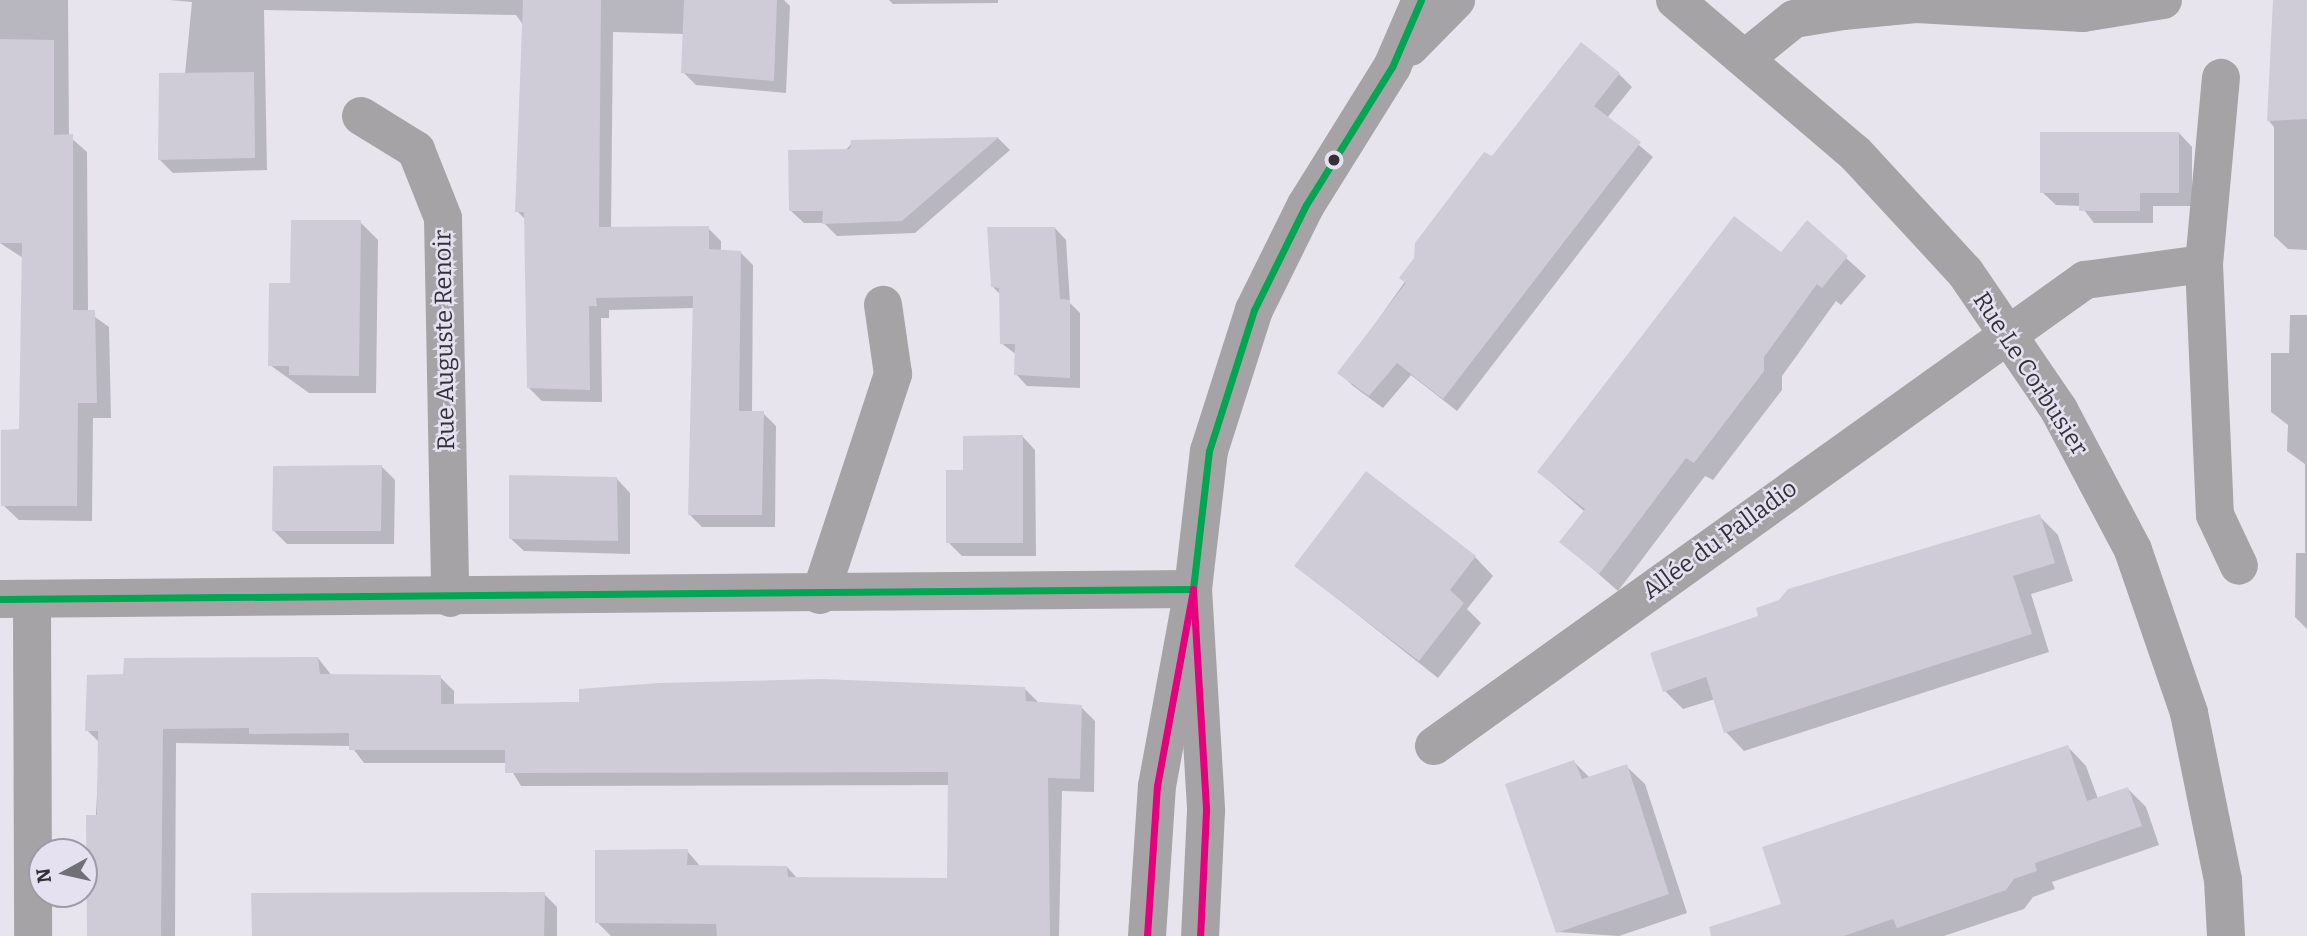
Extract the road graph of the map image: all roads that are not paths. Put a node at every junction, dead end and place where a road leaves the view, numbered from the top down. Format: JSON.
{"nodes":[{"id":1,"x":1421,"y":0,"type":"edge"},
{"id":2,"x":1456,"y":0,"type":"edge"},
{"id":3,"x":1675,"y":0,"type":"edge"},
{"id":4,"x":2163,"y":0,"type":"edge"},
{"id":5,"x":1747,"y":57,"type":"junction"},
{"id":6,"x":1392,"y":67,"type":"junction"},
{"id":7,"x":2221,"y":78,"type":"dead end"},
{"id":8,"x":362,"y":117,"type":"dead end"},
{"id":9,"x":2204,"y":264,"type":"junction"},
{"id":10,"x":883,"y":305,"type":"dead end"},
{"id":11,"x":2007,"y":334,"type":"junction"},
{"id":12,"x":2239,"y":566,"type":"dead end"},
{"id":13,"x":1193,"y":589,"type":"junction"},
{"id":14,"x":820,"y":595,"type":"junction"},
{"id":15,"x":450,"y":598,"type":"junction"},
{"id":16,"x":16,"y":601,"type":"edge"},
{"id":17,"x":1434,"y":746,"type":"dead end"},
{"id":18,"x":33,"y":936,"type":"edge"},
{"id":19,"x":1147,"y":936,"type":"edge"},
{"id":20,"x":1200,"y":936,"type":"edge"},
{"id":21,"x":2226,"y":936,"type":"edge"}],
"edges":[{"from":1,"to":6,"type":"street"},
{"from":2,"to":6,"type":"street"},
{"from":3,"to":5,"type":"street","name":"Rue Le Corbusier"},
{"from":4,"to":5,"type":"street"},
{"from":5,"to":11,"type":"street","name":"Rue Le Corbusier"},
{"from":6,"to":13,"type":"street"},
{"from":7,"to":9,"type":"street"},
{"from":8,"to":15,"type":"street","name":"Rue Auguste Renoir"},
{"from":9,"to":11,"type":"street","name":"Allée du Palladio"},
{"from":9,"to":12,"type":"street"},
{"from":10,"to":14,"type":"street"},
{"from":11,"to":17,"type":"street","name":"Allée du Palladio"},
{"from":11,"to":21,"type":"street","name":"Rue Le Corbusier"},
{"from":13,"to":14,"type":"street"},
{"from":13,"to":19,"type":"street"},
{"from":13,"to":20,"type":"street"},
{"from":14,"to":15,"type":"street"},
{"from":15,"to":16,"type":"street"},
{"from":16,"to":18,"type":"street"}]}
